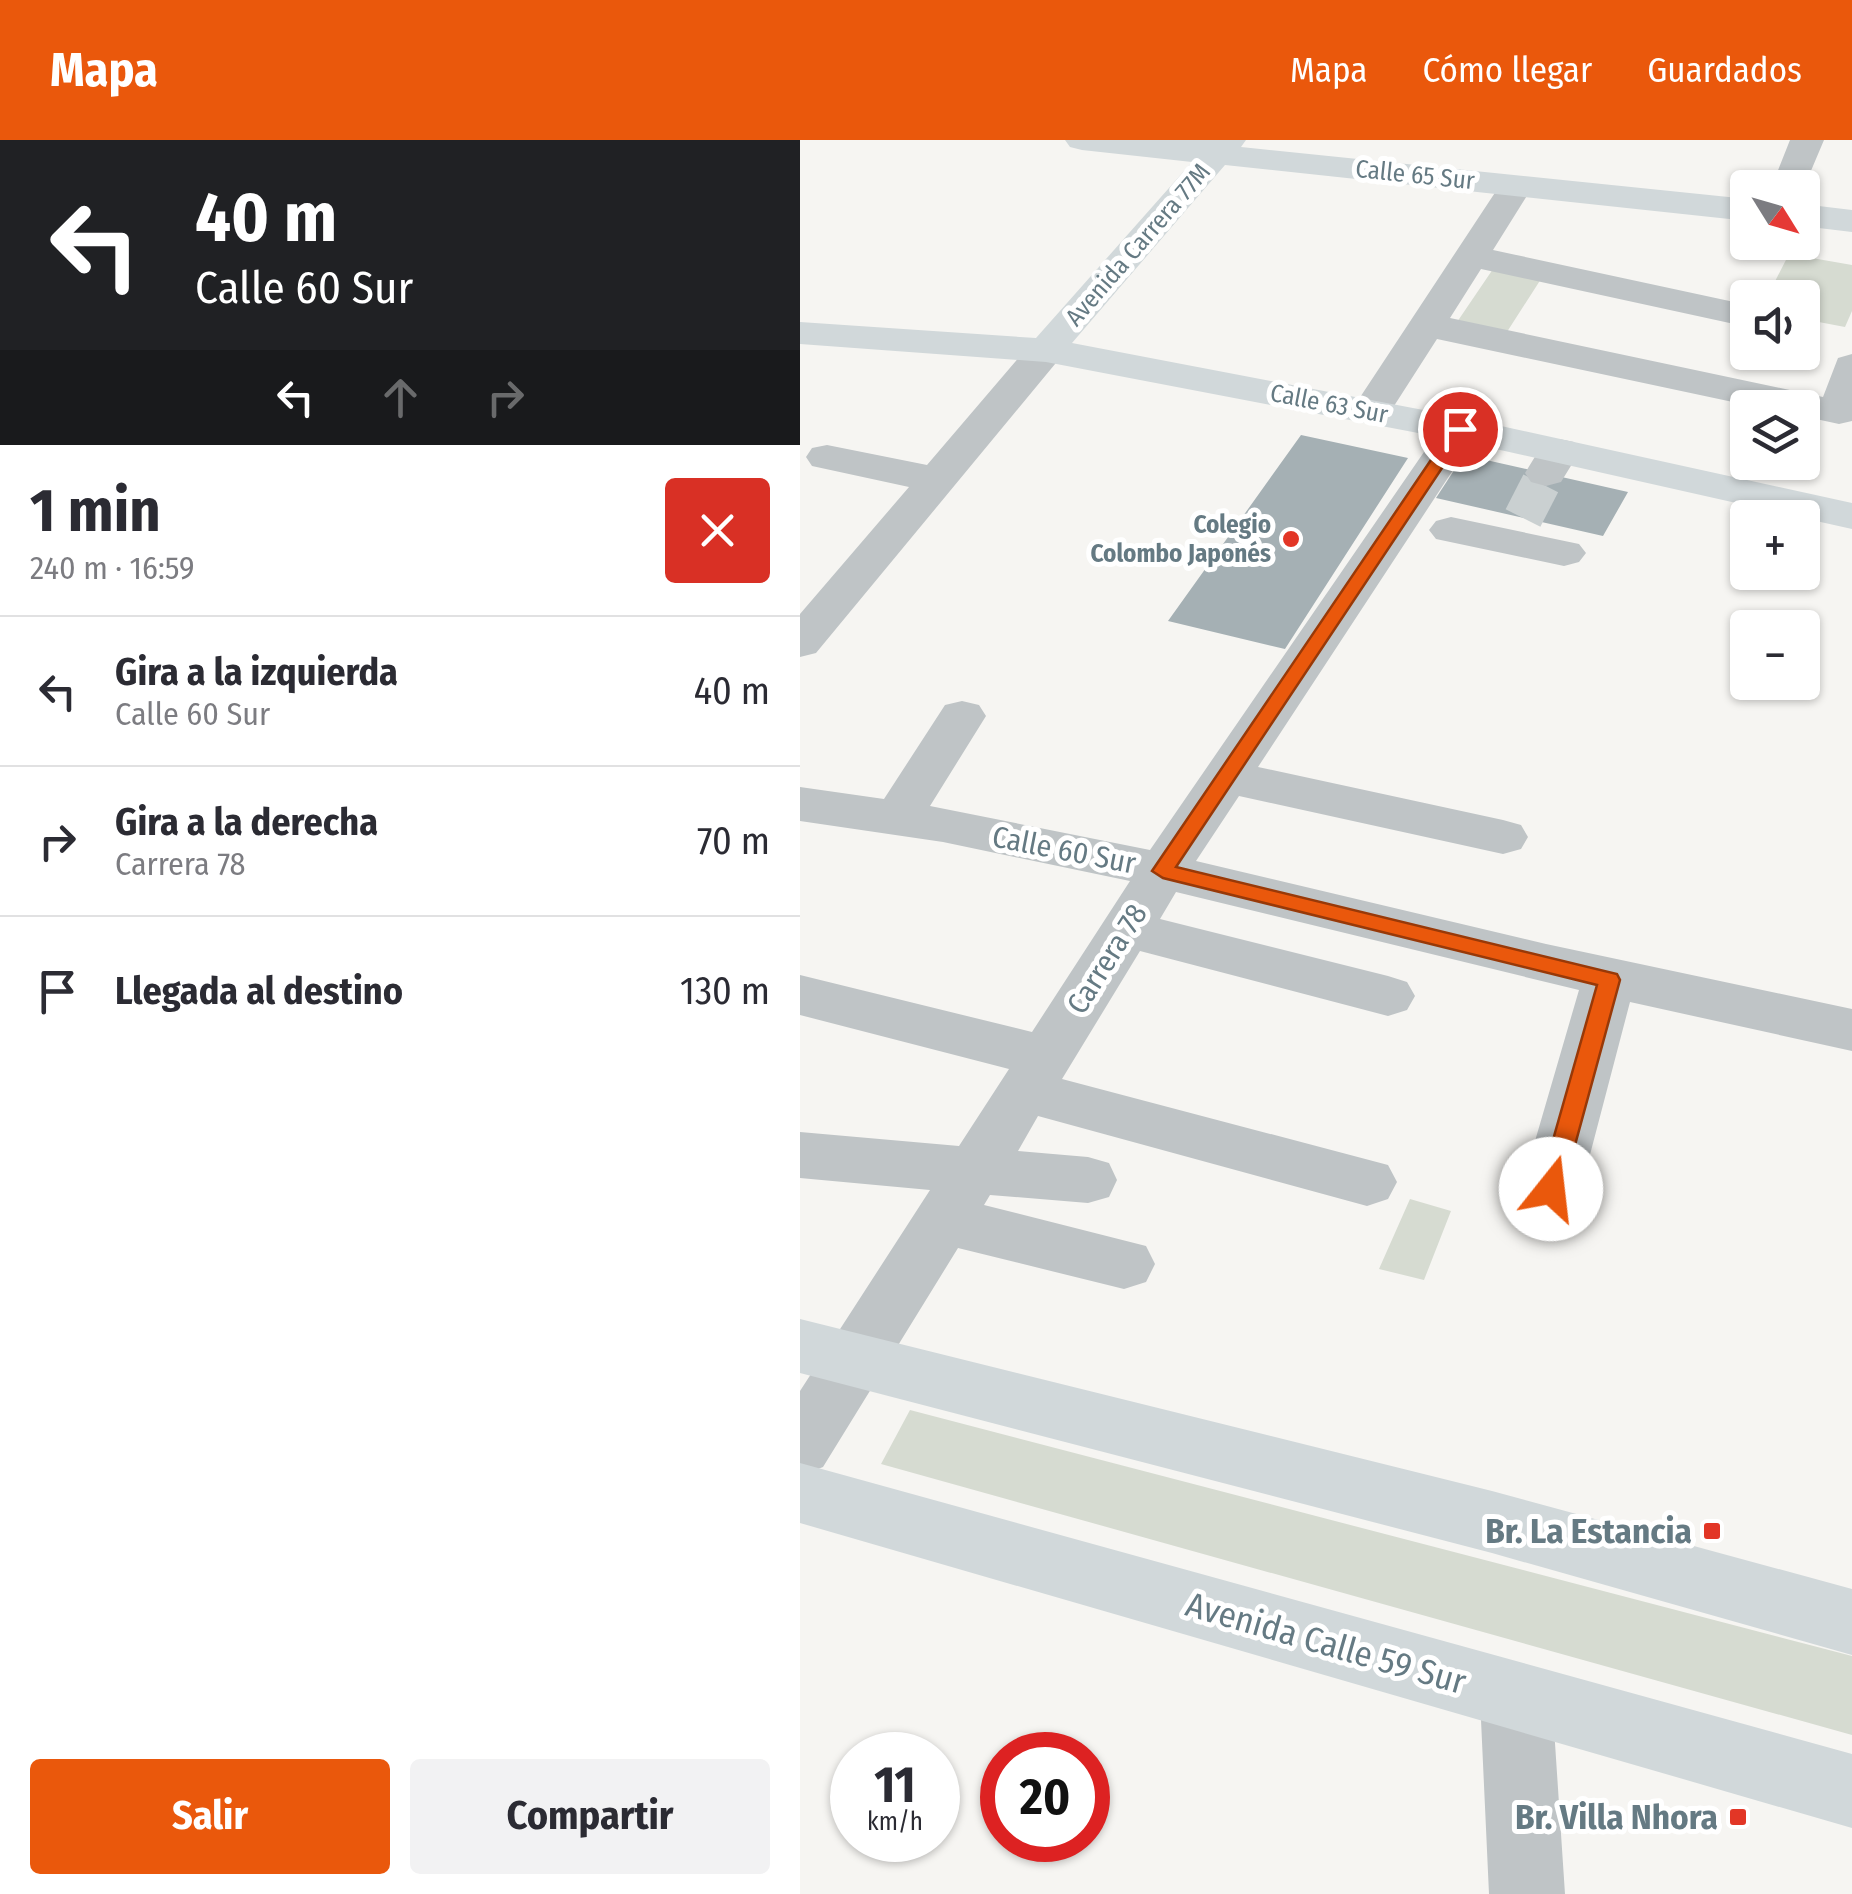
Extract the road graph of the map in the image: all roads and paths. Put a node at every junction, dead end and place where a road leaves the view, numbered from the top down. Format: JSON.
{"nodes":[{"id":1,"x":1082,"y":140,"type":"edge"},
{"id":2,"x":1807,"y":140,"type":"edge"},
{"id":3,"x":1223,"y":147,"type":"edge"},
{"id":4,"x":1795,"y":170,"type":"edge"},
{"id":5,"x":1516,"y":186,"type":"junction"},
{"id":6,"x":1730,"y":208,"type":"edge"},
{"id":7,"x":1820,"y":217,"type":"edge"},
{"id":8,"x":1852,"y":220,"type":"edge"},
{"id":9,"x":1470,"y":256,"type":"junction"},
{"id":10,"x":1730,"y":312,"type":"edge"},
{"id":11,"x":1426,"y":325,"type":"junction"},
{"id":12,"x":800,"y":333,"type":"edge"},
{"id":13,"x":1046,"y":350,"type":"junction"},
{"id":14,"x":1852,"y":366,"type":"edge"},
{"id":15,"x":1371,"y":412,"type":"junction"},
{"id":16,"x":1460,"y":429,"type":"junction"},
{"id":17,"x":826,"y":458,"type":"dead end"},
{"id":18,"x":936,"y":480,"type":"junction"},
{"id":19,"x":1852,"y":516,"type":"edge"},
{"id":20,"x":1451,"y":530,"type":"dead end"},
{"id":21,"x":1564,"y":553,"type":"dead end"},
{"id":22,"x":800,"y":643,"type":"edge"},
{"id":23,"x":962,"y":716,"type":"dead end"},
{"id":24,"x":1226,"y":777,"type":"junction"},
{"id":25,"x":800,"y":804,"type":"edge"},
{"id":26,"x":898,"y":817,"type":"junction"},
{"id":27,"x":1503,"y":836,"type":"dead end"},
{"id":28,"x":1163,"y":871,"type":"junction"},
{"id":29,"x":1126,"y":929,"type":"junction"},
{"id":30,"x":1609,"y":980,"type":"junction"},
{"id":31,"x":800,"y":996,"type":"edge"},
{"id":32,"x":1388,"y":996,"type":"dead end"},
{"id":33,"x":1852,"y":1030,"type":"edge"},
{"id":34,"x":1035,"y":1074,"type":"junction"},
{"id":35,"x":800,"y":1155,"type":"edge"},
{"id":36,"x":1088,"y":1180,"type":"dead end"},
{"id":37,"x":1367,"y":1182,"type":"dead end"},
{"id":38,"x":1551,"y":1189,"type":"dead end"},
{"id":39,"x":958,"y":1196,"type":"junction"},
{"id":40,"x":1124,"y":1264,"type":"dead end"},
{"id":41,"x":828,"y":1352,"type":"edge"},
{"id":42,"x":800,"y":1447,"type":"edge"},
{"id":43,"x":800,"y":1494,"type":"edge"},
{"id":44,"x":1852,"y":1622,"type":"edge"},
{"id":45,"x":1516,"y":1698,"type":"junction"},
{"id":46,"x":1852,"y":1791,"type":"edge"},
{"id":47,"x":1527,"y":1894,"type":"edge"}],
"edges":[{"from":1,"to":3,"type":"main road","name":"Calle 65 Sur"},
{"from":2,"to":4,"type":"street"},
{"from":3,"to":5,"type":"main road","name":"Calle 65 Sur"},
{"from":3,"to":13,"type":"main road","name":"Avenida Carrera 77M"},
{"from":5,"to":6,"type":"main road","name":"Calle 65 Sur"},
{"from":5,"to":9,"type":"street"},
{"from":7,"to":8,"type":"main road"},
{"from":9,"to":10,"type":"street"},
{"from":9,"to":11,"type":"street"},
{"from":11,"to":14,"type":"street"},
{"from":11,"to":15,"type":"street"},
{"from":12,"to":13,"type":"main road","name":"Calle 63 Sur"},
{"from":13,"to":15,"type":"main road","name":"Calle 63 Sur"},
{"from":13,"to":18,"type":"street"},
{"from":15,"to":16,"type":"main road","name":"Calle 63 Sur"},
{"from":16,"to":19,"type":"main road","name":"Calle 63 Sur"},
{"from":16,"to":24,"type":"street","name":"Carrera 78"},
{"from":17,"to":18,"type":"street"},
{"from":18,"to":22,"type":"street"},
{"from":20,"to":21,"type":"street"},
{"from":23,"to":26,"type":"street"},
{"from":24,"to":27,"type":"street"},
{"from":24,"to":28,"type":"street","name":"Carrera 78"},
{"from":25,"to":26,"type":"street","name":"Calle 60 Sur"},
{"from":26,"to":28,"type":"street","name":"Calle 60 Sur"},
{"from":28,"to":29,"type":"street","name":"Carrera 78"},
{"from":28,"to":30,"type":"street","name":"Calle 60 Sur"},
{"from":29,"to":32,"type":"street"},
{"from":29,"to":34,"type":"street","name":"Carrera 78"},
{"from":30,"to":33,"type":"street","name":"Calle 60 Sur"},
{"from":30,"to":38,"type":"street"},
{"from":31,"to":34,"type":"street"},
{"from":34,"to":37,"type":"street"},
{"from":34,"to":39,"type":"street","name":"Carrera 78"},
{"from":35,"to":39,"type":"street"},
{"from":36,"to":39,"type":"street"},
{"from":39,"to":40,"type":"street"},
{"from":39,"to":41,"type":"street","name":"Carrera 78"},
{"from":41,"to":42,"type":"street","name":"Carrera 78"},
{"from":41,"to":44,"type":"main road"},
{"from":43,"to":45,"type":"main road","name":"Avenida Calle 59 Sur"},
{"from":45,"to":46,"type":"main road","name":"Avenida Calle 59 Sur"},
{"from":45,"to":47,"type":"street"}]}
